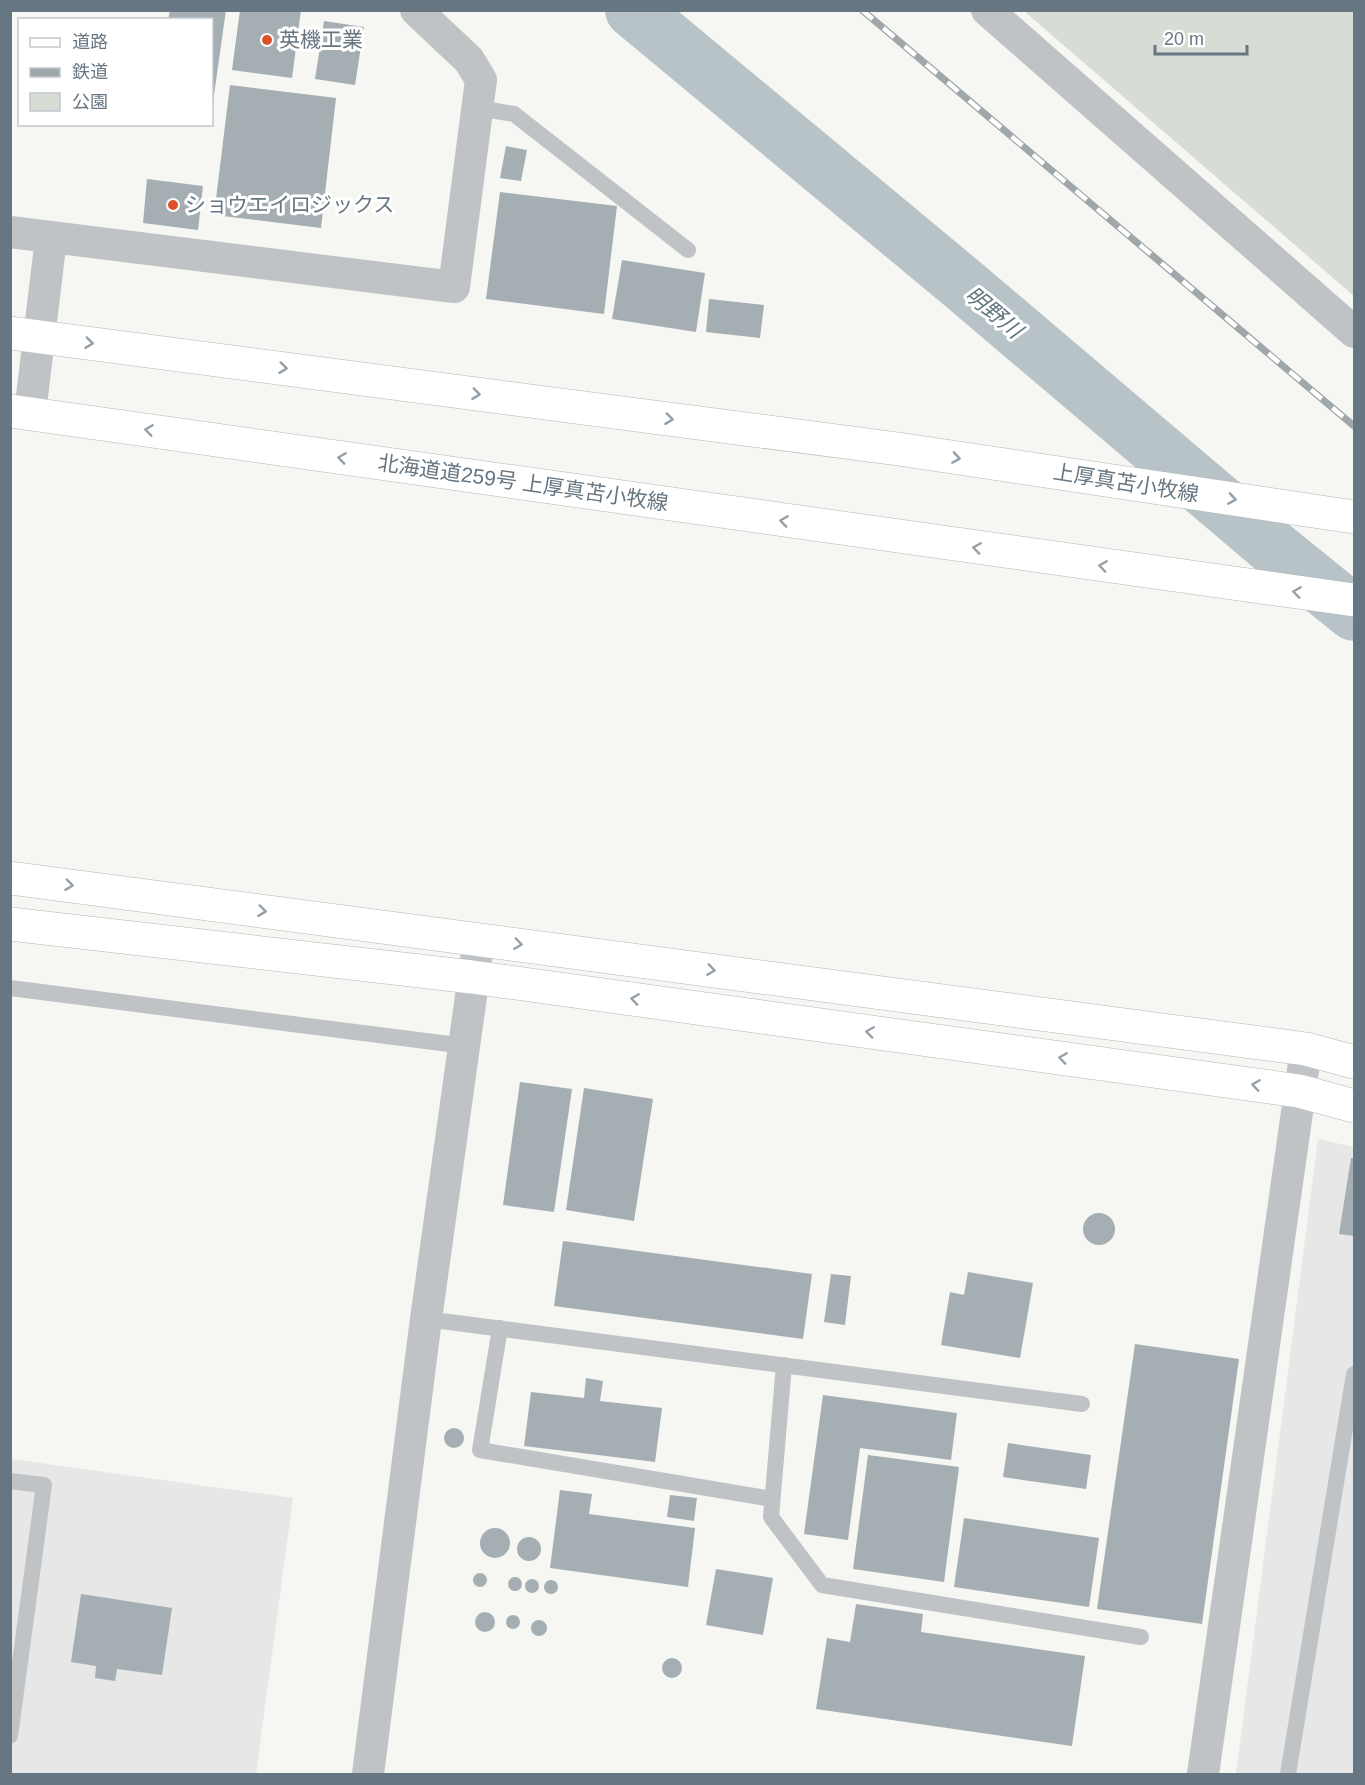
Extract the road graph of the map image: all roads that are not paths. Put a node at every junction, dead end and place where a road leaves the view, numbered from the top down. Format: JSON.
{"nodes":[{"id":1,"x":416,"y":10,"type":"edge"},
{"id":2,"x":987,"y":10,"type":"edge"},
{"id":3,"x":478,"y":108,"type":"junction"},
{"id":4,"x":10,"y":232,"type":"edge"},
{"id":5,"x":51,"y":238,"type":"junction"},
{"id":6,"x":688,"y":250,"type":"dead end"},
{"id":7,"x":1354,"y":332,"type":"edge"},
{"id":8,"x":24,"y":334,"type":"edge"},
{"id":9,"x":20,"y":412,"type":"edge"},
{"id":10,"x":1354,"y":518,"type":"edge"},
{"id":11,"x":1354,"y":600,"type":"edge"},
{"id":12,"x":10,"y":878,"type":"edge"},
{"id":13,"x":10,"y":924,"type":"edge"},
{"id":14,"x":479,"y":939,"type":"junction"},
{"id":15,"x":472,"y":977,"type":"junction"},
{"id":16,"x":10,"y":988,"type":"edge"},
{"id":17,"x":465,"y":1046,"type":"junction"},
{"id":18,"x":1306,"y":1049,"type":"junction"},
{"id":19,"x":1354,"y":1062,"type":"edge"},
{"id":20,"x":1299,"y":1091,"type":"junction"},
{"id":21,"x":1354,"y":1106,"type":"edge"},
{"id":22,"x":426,"y":1318,"type":"junction"},
{"id":23,"x":500,"y":1328,"type":"junction"},
{"id":24,"x":784,"y":1365,"type":"junction"},
{"id":25,"x":1354,"y":1374,"type":"edge"},
{"id":26,"x":1082,"y":1404,"type":"dead end"},
{"id":27,"x":10,"y":1481,"type":"edge"},
{"id":28,"x":772,"y":1499,"type":"junction"},
{"id":29,"x":1141,"y":1637,"type":"dead end"},
{"id":30,"x":10,"y":1737,"type":"edge"},
{"id":31,"x":368,"y":1774,"type":"edge"},
{"id":32,"x":1203,"y":1774,"type":"edge"},
{"id":33,"x":1288,"y":1774,"type":"edge"}],
"edges":[{"from":1,"to":3,"type":"street"},
{"from":2,"to":7,"type":"street"},
{"from":3,"to":5,"type":"street"},
{"from":3,"to":6,"type":"lane"},
{"from":4,"to":5,"type":"street"},
{"from":5,"to":8,"type":"street"},
{"from":8,"to":9,"type":"street"},
{"from":8,"to":10,"type":"street","name":"上厚真苫小牧線","one_way":true},
{"from":11,"to":9,"type":"street","name":"北海道道259号 上厚真苫小牧線","one_way":true},
{"from":12,"to":14,"type":"street","one_way":true},
{"from":13,"to":15,"type":"street"},
{"from":14,"to":15,"type":"street"},
{"from":14,"to":18,"type":"street","one_way":true},
{"from":15,"to":17,"type":"street"},
{"from":20,"to":15,"type":"street","one_way":true},
{"from":16,"to":17,"type":"lane"},
{"from":17,"to":22,"type":"street"},
{"from":18,"to":19,"type":"street"},
{"from":18,"to":20,"type":"street"},
{"from":20,"to":21,"type":"street"},
{"from":20,"to":32,"type":"street"},
{"from":22,"to":23,"type":"lane"},
{"from":22,"to":31,"type":"street"},
{"from":23,"to":24,"type":"lane"},
{"from":23,"to":28,"type":"lane"},
{"from":24,"to":26,"type":"lane"},
{"from":24,"to":28,"type":"lane"},
{"from":25,"to":33,"type":"lane"},
{"from":27,"to":30,"type":"lane"},
{"from":28,"to":29,"type":"lane"}]}
